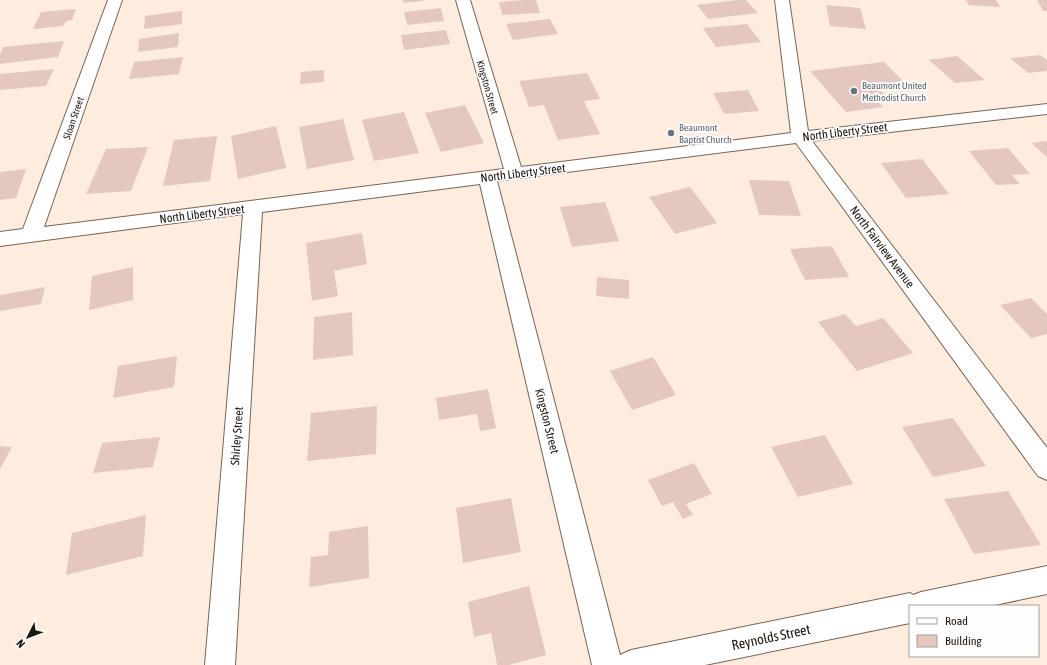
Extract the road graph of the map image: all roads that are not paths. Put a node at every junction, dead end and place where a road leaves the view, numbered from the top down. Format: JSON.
{"nodes":[{"id":1,"x":115,"y":0,"type":"edge"},
{"id":2,"x":463,"y":0,"type":"edge"},
{"id":3,"x":782,"y":0,"type":"edge"},
{"id":4,"x":1047,"y":109,"type":"edge"},
{"id":5,"x":800,"y":137,"type":"junction"},
{"id":6,"x":514,"y":174,"type":"junction"},
{"id":7,"x":487,"y":177,"type":"junction"},
{"id":8,"x":253,"y":207,"type":"junction"},
{"id":9,"x":31,"y":236,"type":"junction"},
{"id":10,"x":0,"y":240,"type":"edge"},
{"id":11,"x":1047,"y":468,"type":"edge"},
{"id":12,"x":1047,"y":580,"type":"edge"},
{"id":13,"x":926,"y":605,"type":"edge"},
{"id":14,"x":909,"y":608,"type":"edge"},
{"id":15,"x":220,"y":665,"type":"edge"},
{"id":16,"x":607,"y":665,"type":"edge"},
{"id":17,"x":631,"y":665,"type":"edge"}],
"edges":[{"from":1,"to":9,"type":"street","name":"Sloan Street"},
{"from":2,"to":6,"type":"street","name":"Kingston Street"},
{"from":3,"to":5,"type":"street","name":"North Fairview Avenue"},
{"from":4,"to":5,"type":"street","name":"North Liberty Street"},
{"from":5,"to":6,"type":"street","name":"North Liberty Street"},
{"from":5,"to":11,"type":"street","name":"North Fairview Avenue"},
{"from":6,"to":7,"type":"street","name":"North Liberty Street"},
{"from":7,"to":8,"type":"street","name":"North Liberty Street"},
{"from":7,"to":16,"type":"street","name":"Kingston Street"},
{"from":8,"to":9,"type":"street","name":"North Liberty Street"},
{"from":8,"to":15,"type":"street","name":"Shirley Street"},
{"from":9,"to":10,"type":"street","name":"North Liberty Street"},
{"from":12,"to":13,"type":"street"},
{"from":14,"to":17,"type":"street","name":"Reynolds Street"}]}
